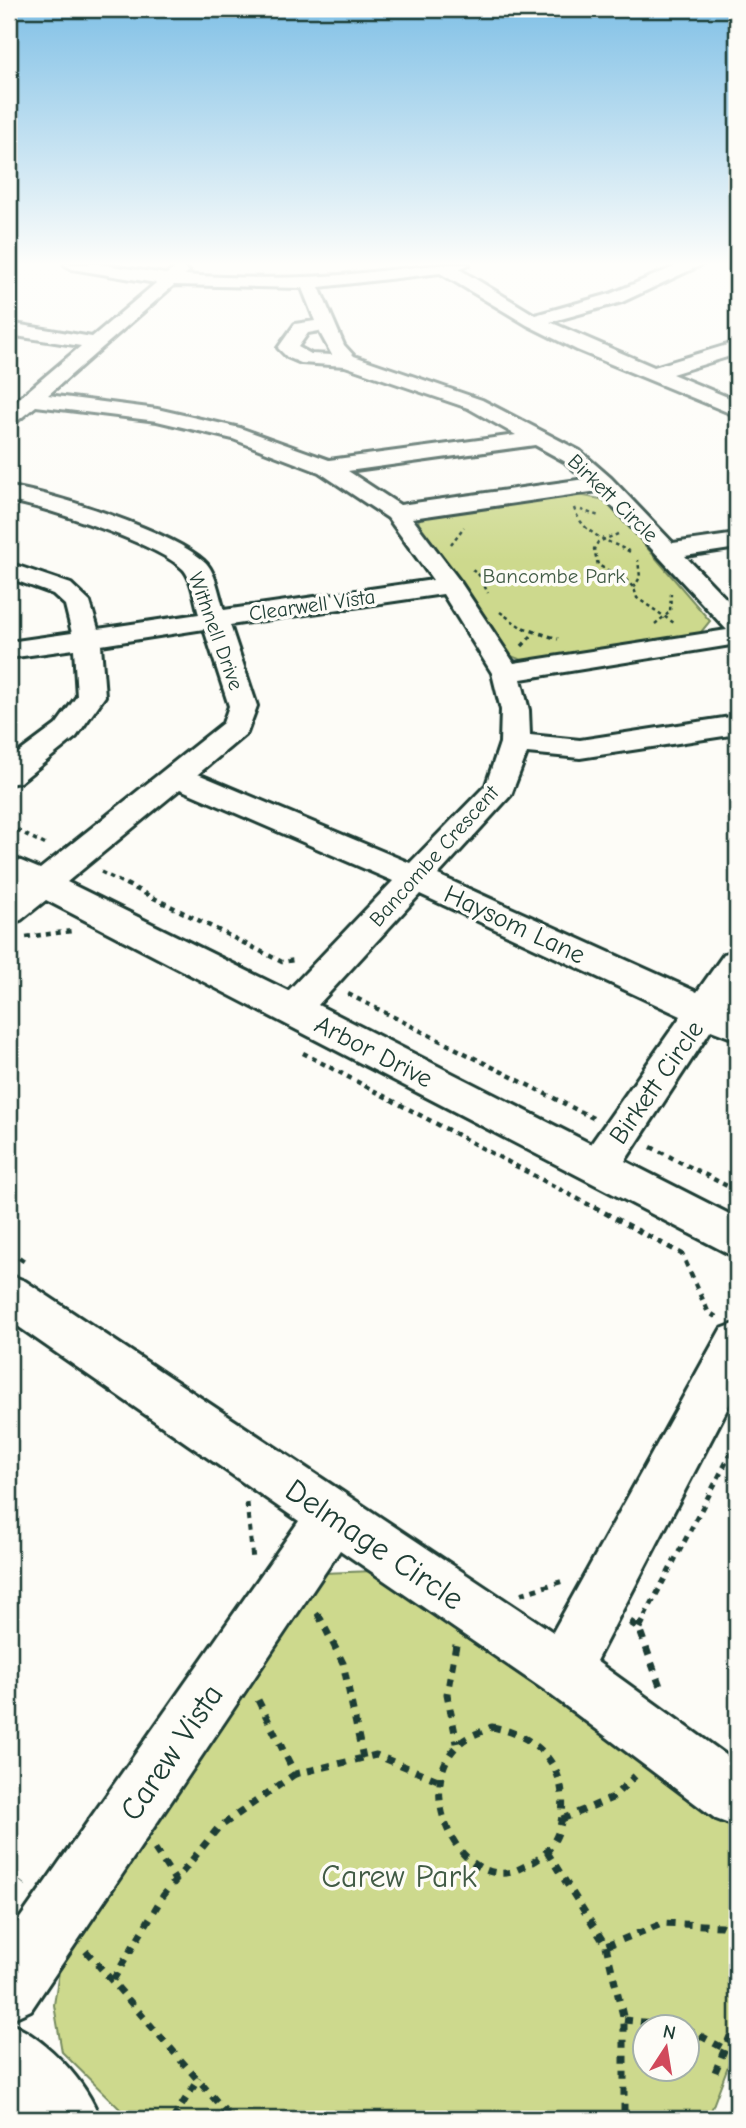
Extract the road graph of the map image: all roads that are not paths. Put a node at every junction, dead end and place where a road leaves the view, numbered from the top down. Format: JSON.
{"nodes":[{"id":1,"x":72,"y":363,"type":"edge"},
{"id":2,"x":357,"y":363,"type":"edge"},
{"id":3,"x":630,"y":363,"type":"edge"},
{"id":4,"x":687,"y":363,"type":"edge"},
{"id":5,"x":655,"y":373,"type":"junction"},
{"id":6,"x":30,"y":399,"type":"junction"},
{"id":7,"x":737,"y":410,"type":"edge"},
{"id":8,"x":9,"y":418,"type":"edge"},
{"id":9,"x":540,"y":438,"type":"junction"},
{"id":10,"x":327,"y":467,"type":"junction"},
{"id":11,"x":603,"y":483,"type":"junction"},
{"id":12,"x":21,"y":503,"type":"edge"},
{"id":13,"x":396,"y":513,"type":"junction"},
{"id":14,"x":737,"y":541,"type":"edge"},
{"id":15,"x":667,"y":551,"type":"junction"},
{"id":16,"x":9,"y":570,"type":"edge"},
{"id":17,"x":451,"y":573,"type":"junction"},
{"id":18,"x":213,"y":620,"type":"junction"},
{"id":19,"x":737,"y":625,"type":"edge"},
{"id":20,"x":737,"y":636,"type":"edge"},
{"id":21,"x":87,"y":638,"type":"junction"},
{"id":22,"x":9,"y":650,"type":"edge"},
{"id":23,"x":506,"y":673,"type":"junction"},
{"id":24,"x":737,"y":724,"type":"edge"},
{"id":25,"x":515,"y":743,"type":"junction"},
{"id":26,"x":9,"y":775,"type":"edge"},
{"id":27,"x":176,"y":775,"type":"junction"},
{"id":28,"x":9,"y":867,"type":"edge"},
{"id":29,"x":415,"y":878,"type":"junction"},
{"id":30,"x":41,"y":885,"type":"junction"},
{"id":31,"x":13,"y":925,"type":"edge"},
{"id":32,"x":737,"y":963,"type":"edge"},
{"id":33,"x":293,"y":1009,"type":"junction"},
{"id":34,"x":722,"y":1018,"type":"edge"},
{"id":35,"x":598,"y":1167,"type":"junction"},
{"id":36,"x":737,"y":1239,"type":"edge"},
{"id":37,"x":9,"y":1295,"type":"edge"},
{"id":38,"x":732,"y":1334,"type":"edge"},
{"id":39,"x":332,"y":1516,"type":"junction"},
{"id":40,"x":562,"y":1670,"type":"junction"},
{"id":41,"x":737,"y":1798,"type":"edge"},
{"id":42,"x":9,"y":1988,"type":"edge"},
{"id":43,"x":9,"y":2056,"type":"edge"},
{"id":44,"x":67,"y":2119,"type":"edge"}],
"edges":[{"from":1,"to":6,"type":"street"},
{"from":2,"to":9,"type":"street","name":"Birkett Circle"},
{"from":3,"to":5,"type":"street"},
{"from":4,"to":5,"type":"street"},
{"from":5,"to":7,"type":"street"},
{"from":6,"to":8,"type":"street"},
{"from":6,"to":10,"type":"street","name":"Bancombe Crescent"},
{"from":9,"to":10,"type":"street"},
{"from":9,"to":11,"type":"street","name":"Birkett Circle"},
{"from":10,"to":13,"type":"street","name":"Bancombe Crescent"},
{"from":11,"to":13,"type":"street"},
{"from":11,"to":15,"type":"street","name":"Birkett Circle"},
{"from":12,"to":18,"type":"street","name":"Withnell Drive"},
{"from":13,"to":17,"type":"street","name":"Bancombe Crescent"},
{"from":14,"to":15,"type":"street"},
{"from":15,"to":19,"type":"street","name":"Birkett Circle"},
{"from":16,"to":21,"type":"street"},
{"from":17,"to":18,"type":"street","name":"Clearwell Vista"},
{"from":17,"to":23,"type":"street","name":"Bancombe Crescent"},
{"from":18,"to":21,"type":"street","name":"Clearwell Vista"},
{"from":18,"to":27,"type":"street","name":"Withnell Drive"},
{"from":20,"to":23,"type":"street"},
{"from":21,"to":22,"type":"street","name":"Clearwell Vista"},
{"from":21,"to":26,"type":"street"},
{"from":23,"to":25,"type":"street","name":"Bancombe Crescent"},
{"from":24,"to":25,"type":"street"},
{"from":25,"to":29,"type":"street","name":"Bancombe Crescent"},
{"from":27,"to":29,"type":"street","name":"Haysom Lane"},
{"from":27,"to":30,"type":"street","name":"Withnell Drive"},
{"from":28,"to":30,"type":"street","name":"Arbor Drive"},
{"from":29,"to":33,"type":"street","name":"Bancombe Crescent"},
{"from":29,"to":34,"type":"street","name":"Haysom Lane"},
{"from":30,"to":31,"type":"street","name":"Withnell Drive"},
{"from":30,"to":33,"type":"street","name":"Arbor Drive"},
{"from":32,"to":34,"type":"street","name":"Birkett Circle"},
{"from":33,"to":35,"type":"street","name":"Arbor Drive"},
{"from":34,"to":35,"type":"street","name":"Birkett Circle"},
{"from":35,"to":36,"type":"street","name":"Arbor Drive"},
{"from":37,"to":39,"type":"street","name":"Delmage Circle"},
{"from":38,"to":40,"type":"street"},
{"from":39,"to":40,"type":"street","name":"Delmage Circle"},
{"from":39,"to":42,"type":"street","name":"Carew Vista"},
{"from":40,"to":41,"type":"street","name":"Delmage Circle"},
{"from":43,"to":44,"type":"street"}]}
